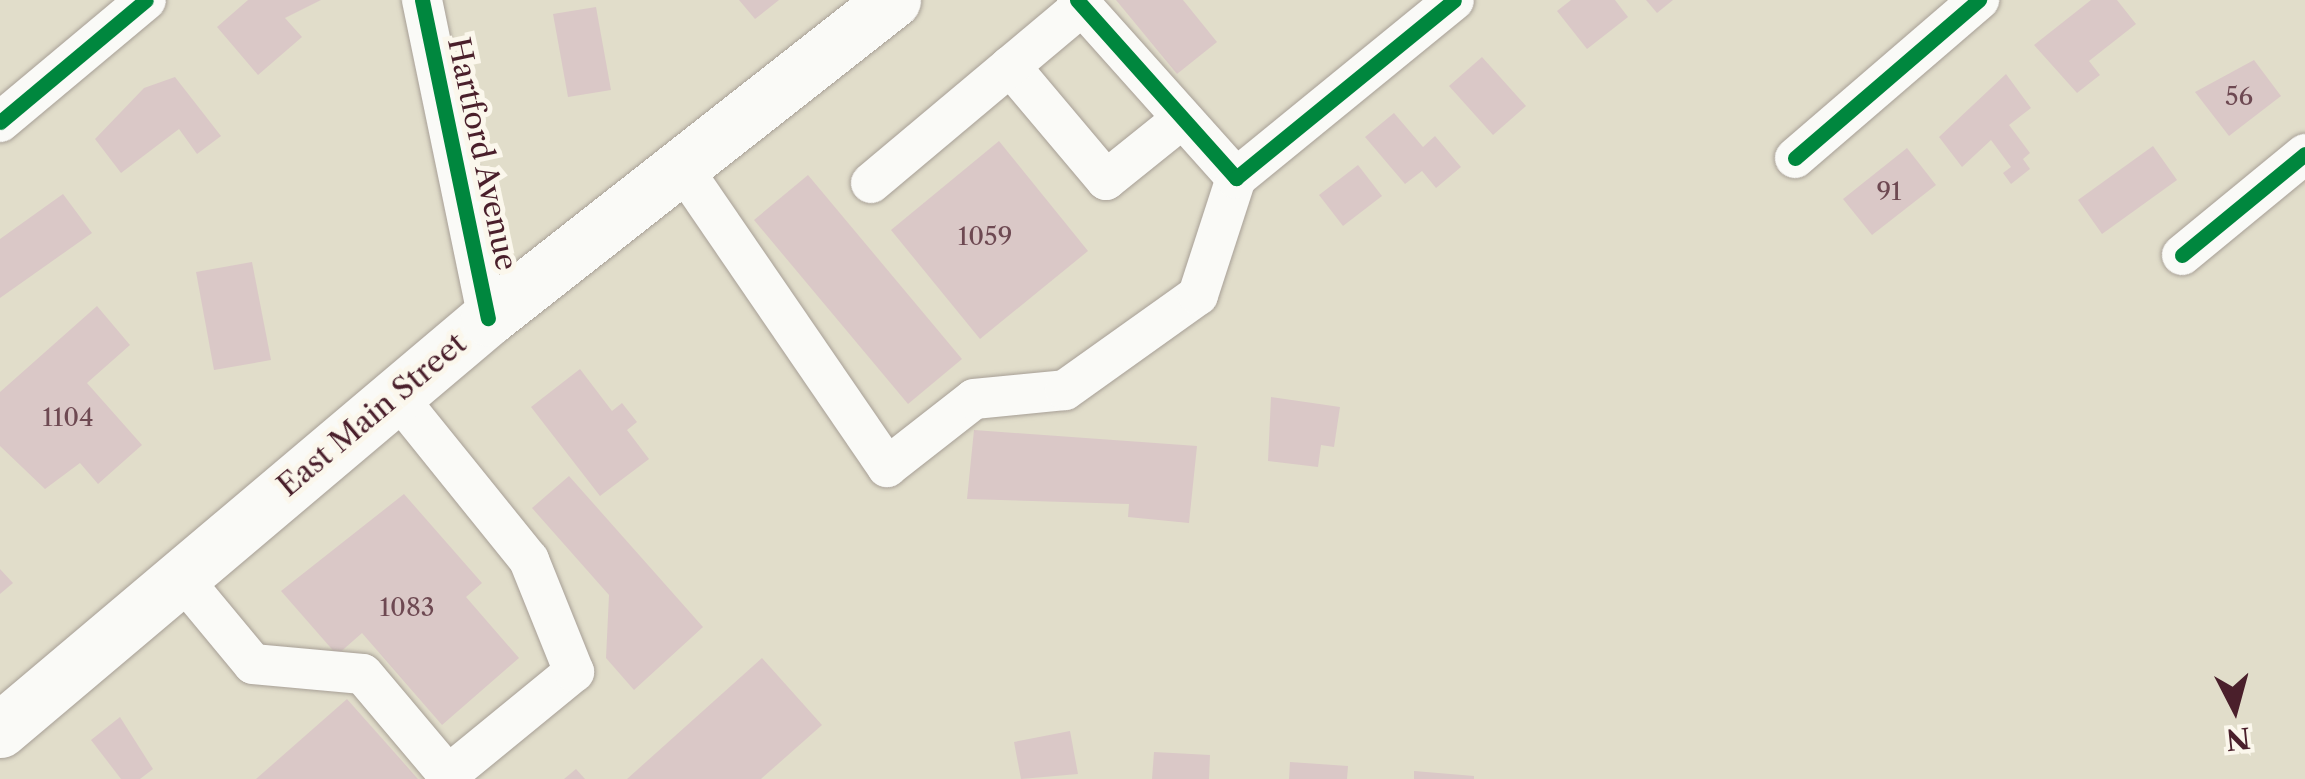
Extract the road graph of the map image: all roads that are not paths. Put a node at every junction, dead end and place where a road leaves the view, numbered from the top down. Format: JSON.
{"nodes":[{"id":1,"x":146,"y":0,"type":"edge"},
{"id":2,"x":422,"y":0,"type":"edge"},
{"id":3,"x":893,"y":0,"type":"edge"},
{"id":4,"x":1454,"y":0,"type":"edge"},
{"id":5,"x":1980,"y":0,"type":"edge"},
{"id":6,"x":1079,"y":3,"type":"edge"},
{"id":7,"x":1010,"y":66,"type":"junction"},
{"id":8,"x":1182,"y":119,"type":"junction"},
{"id":9,"x":0,"y":122,"type":"edge"},
{"id":10,"x":2305,"y":154,"type":"edge"},
{"id":11,"x":1795,"y":158,"type":"dead end"},
{"id":12,"x":681,"y":166,"type":"junction"},
{"id":13,"x":1236,"y":178,"type":"junction"},
{"id":14,"x":870,"y":184,"type":"dead end"},
{"id":15,"x":2182,"y":255,"type":"dead end"},
{"id":16,"x":488,"y":318,"type":"junction"},
{"id":17,"x":396,"y":395,"type":"junction"},
{"id":18,"x":180,"y":576,"type":"junction"},
{"id":19,"x":0,"y":730,"type":"edge"}],
"edges":[{"from":1,"to":9,"type":"street"},
{"from":2,"to":16,"type":"street","name":"Hartford Avenue"},
{"from":3,"to":12,"type":"highway","name":"East Main Street"},
{"from":4,"to":13,"type":"street"},
{"from":5,"to":11,"type":"street"},
{"from":6,"to":7,"type":"street"},
{"from":6,"to":8,"type":"street"},
{"from":7,"to":8,"type":"street"},
{"from":7,"to":14,"type":"street"},
{"from":8,"to":13,"type":"street"},
{"from":10,"to":15,"type":"street"},
{"from":12,"to":13,"type":"street"},
{"from":12,"to":16,"type":"highway","name":"East Main Street"},
{"from":16,"to":17,"type":"highway","name":"East Main Street"},
{"from":17,"to":18,"type":"highway","name":"East Main Street"},
{"from":17,"to":18,"type":"street"},
{"from":18,"to":19,"type":"highway","name":"East Main Street"}]}
